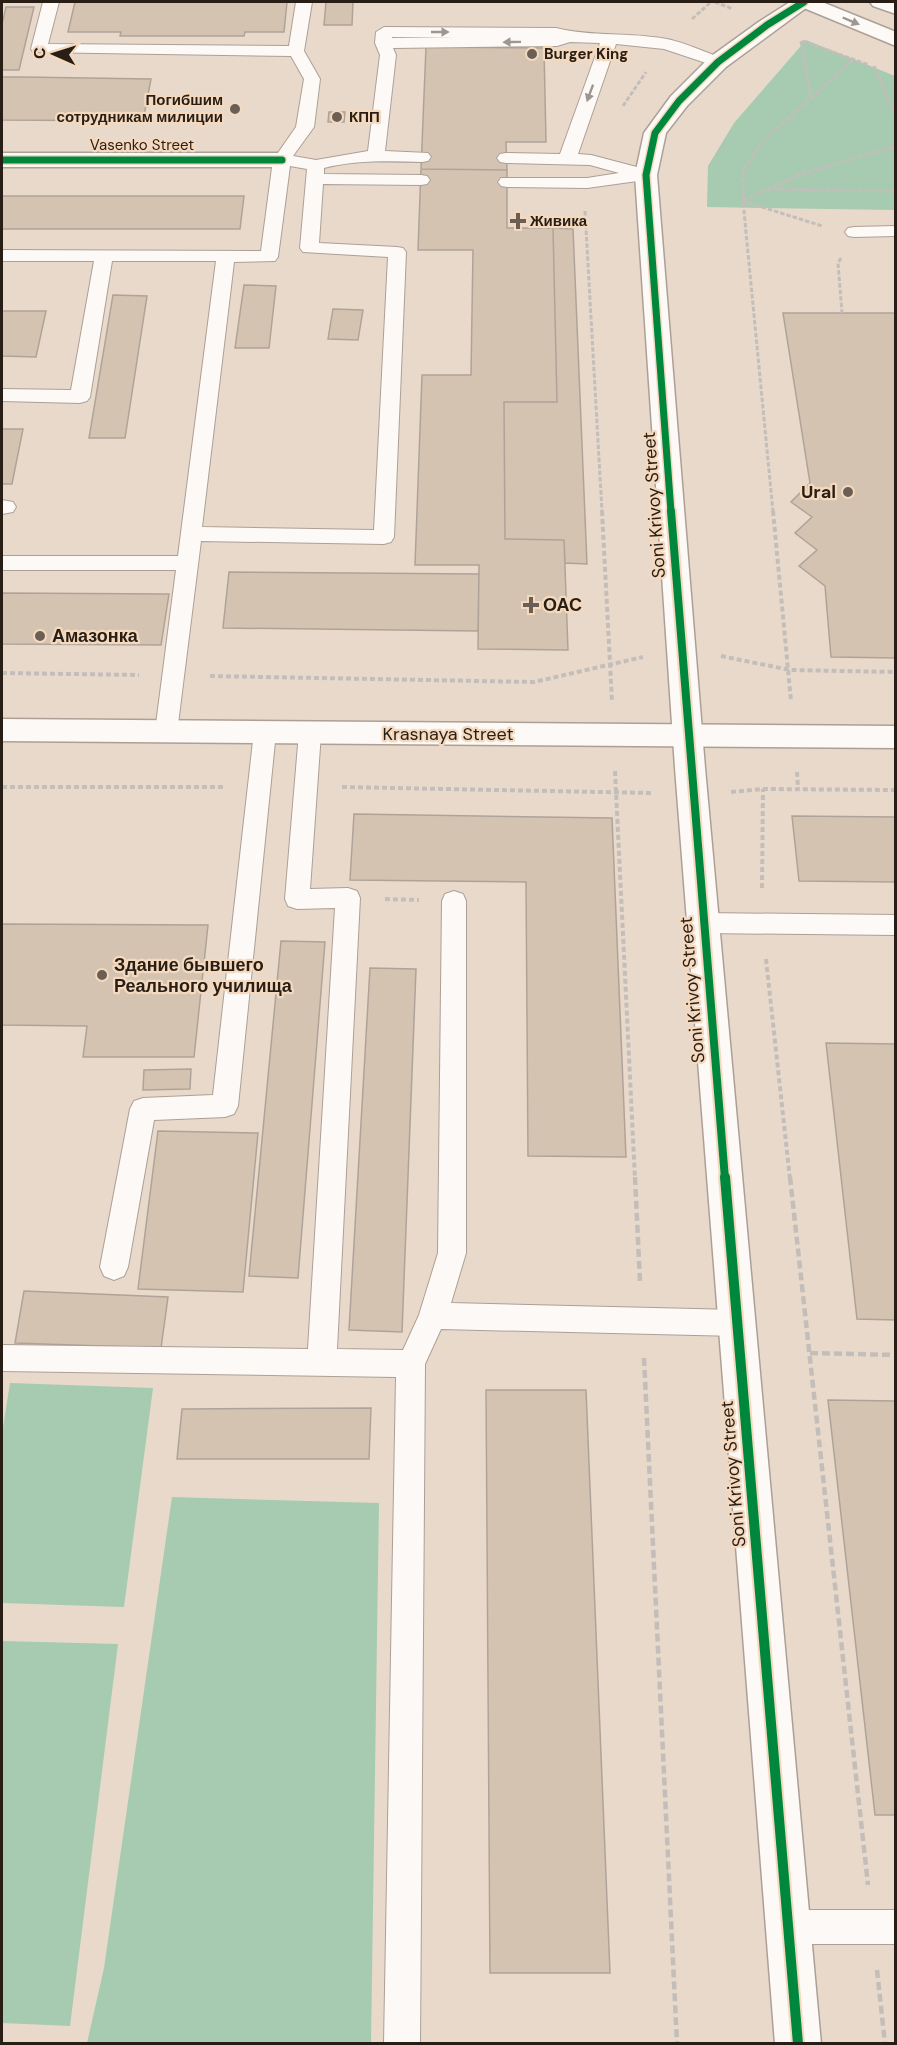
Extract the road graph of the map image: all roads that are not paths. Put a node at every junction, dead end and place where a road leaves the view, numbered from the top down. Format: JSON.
{"nodes":[{"id":1,"x":51,"y":2,"type":"edge"},
{"id":2,"x":304,"y":2,"type":"edge"},
{"id":3,"x":805,"y":2,"type":"edge"},
{"id":4,"x":880,"y":2,"type":"edge"},
{"id":5,"x":896,"y":8,"type":"edge"},
{"id":6,"x":610,"y":38,"type":"junction"},
{"id":7,"x":896,"y":40,"type":"edge"},
{"id":8,"x":296,"y":51,"type":"junction"},
{"id":9,"x":718,"y":62,"type":"junction"},
{"id":10,"x":376,"y":154,"type":"junction"},
{"id":11,"x":422,"y":157,"type":"dead end"},
{"id":12,"x":507,"y":158,"type":"dead end"},
{"id":13,"x":569,"y":159,"type":"junction"},
{"id":14,"x":2,"y":160,"type":"edge"},
{"id":15,"x":282,"y":160,"type":"junction"},
{"id":16,"x":321,"y":172,"type":"junction"},
{"id":17,"x":646,"y":175,"type":"junction"},
{"id":18,"x":421,"y":180,"type":"dead end"},
{"id":19,"x":507,"y":182,"type":"dead end"},
{"id":20,"x":896,"y":231,"type":"edge"},
{"id":21,"x":854,"y":232,"type":"road end"},
{"id":22,"x":2,"y":255,"type":"edge"},
{"id":23,"x":104,"y":256,"type":"junction"},
{"id":24,"x":226,"y":256,"type":"junction"},
{"id":25,"x":2,"y":395,"type":"edge"},
{"id":26,"x":191,"y":534,"type":"junction"},
{"id":27,"x":2,"y":563,"type":"edge"},
{"id":28,"x":188,"y":563,"type":"junction"},
{"id":29,"x":2,"y":730,"type":"edge"},
{"id":30,"x":166,"y":732,"type":"junction"},
{"id":31,"x":265,"y":732,"type":"junction"},
{"id":32,"x":309,"y":733,"type":"junction"},
{"id":33,"x":687,"y":736,"type":"junction"},
{"id":34,"x":896,"y":737,"type":"edge"},
{"id":35,"x":453,"y":901,"type":"road end"},
{"id":36,"x":703,"y":923,"type":"junction"},
{"id":37,"x":896,"y":925,"type":"edge"},
{"id":38,"x":114,"y":1267,"type":"dead end"},
{"id":39,"x":433,"y":1317,"type":"junction"},
{"id":40,"x":737,"y":1323,"type":"junction"},
{"id":41,"x":2,"y":1358,"type":"edge"},
{"id":42,"x":322,"y":1362,"type":"junction"},
{"id":43,"x":411,"y":1364,"type":"junction"},
{"id":44,"x":789,"y":1927,"type":"junction"},
{"id":45,"x":884,"y":1927,"type":"edge"},
{"id":46,"x":402,"y":2043,"type":"edge"},
{"id":47,"x":798,"y":2043,"type":"edge"}],
"edges":[{"from":1,"to":8,"type":"lane"},
{"from":2,"to":8,"type":"lane"},
{"from":3,"to":7,"type":"street","one_way":true},
{"from":3,"to":9,"type":"street","name":"Soni Krivoy Street"},
{"from":4,"to":5,"type":"street"},
{"from":6,"to":9,"type":"lane"},
{"from":6,"to":10,"type":"lane"},
{"from":6,"to":13,"type":"lane","one_way":true},
{"from":8,"to":15,"type":"lane"},
{"from":9,"to":17,"type":"street","name":"Soni Krivoy Street"},
{"from":10,"to":11,"type":"lane"},
{"from":10,"to":16,"type":"lane"},
{"from":12,"to":13,"type":"lane"},
{"from":13,"to":17,"type":"lane"},
{"from":14,"to":15,"type":"street","name":"Vasenko Street"},
{"from":15,"to":16,"type":"lane"},
{"from":15,"to":24,"type":"lane"},
{"from":16,"to":18,"type":"lane"},
{"from":16,"to":26,"type":"lane"},
{"from":17,"to":19,"type":"lane"},
{"from":17,"to":33,"type":"street","name":"Soni Krivoy Street"},
{"from":20,"to":21,"type":"lane"},
{"from":22,"to":23,"type":"lane"},
{"from":23,"to":24,"type":"lane"},
{"from":23,"to":25,"type":"lane"},
{"from":24,"to":26,"type":"lane"},
{"from":26,"to":28,"type":"lane"},
{"from":27,"to":28,"type":"lane"},
{"from":28,"to":30,"type":"lane"},
{"from":29,"to":30,"type":"street","name":"Krasnaya Street"},
{"from":30,"to":31,"type":"street","name":"Krasnaya Street"},
{"from":31,"to":32,"type":"street","name":"Krasnaya Street"},
{"from":31,"to":38,"type":"lane"},
{"from":32,"to":33,"type":"street","name":"Krasnaya Street"},
{"from":32,"to":42,"type":"lane"},
{"from":33,"to":34,"type":"street","name":"Krasnaya Street"},
{"from":33,"to":36,"type":"street","name":"Soni Krivoy Street"},
{"from":35,"to":39,"type":"lane"},
{"from":36,"to":37,"type":"lane"},
{"from":36,"to":40,"type":"street","name":"Soni Krivoy Street"},
{"from":39,"to":40,"type":"lane"},
{"from":39,"to":43,"type":"lane"},
{"from":40,"to":44,"type":"street","name":"Soni Krivoy Street"},
{"from":41,"to":42,"type":"lane"},
{"from":42,"to":43,"type":"lane"},
{"from":43,"to":46,"type":"lane"},
{"from":44,"to":45,"type":"lane"},
{"from":44,"to":47,"type":"street","name":"Soni Krivoy Street"}]}
